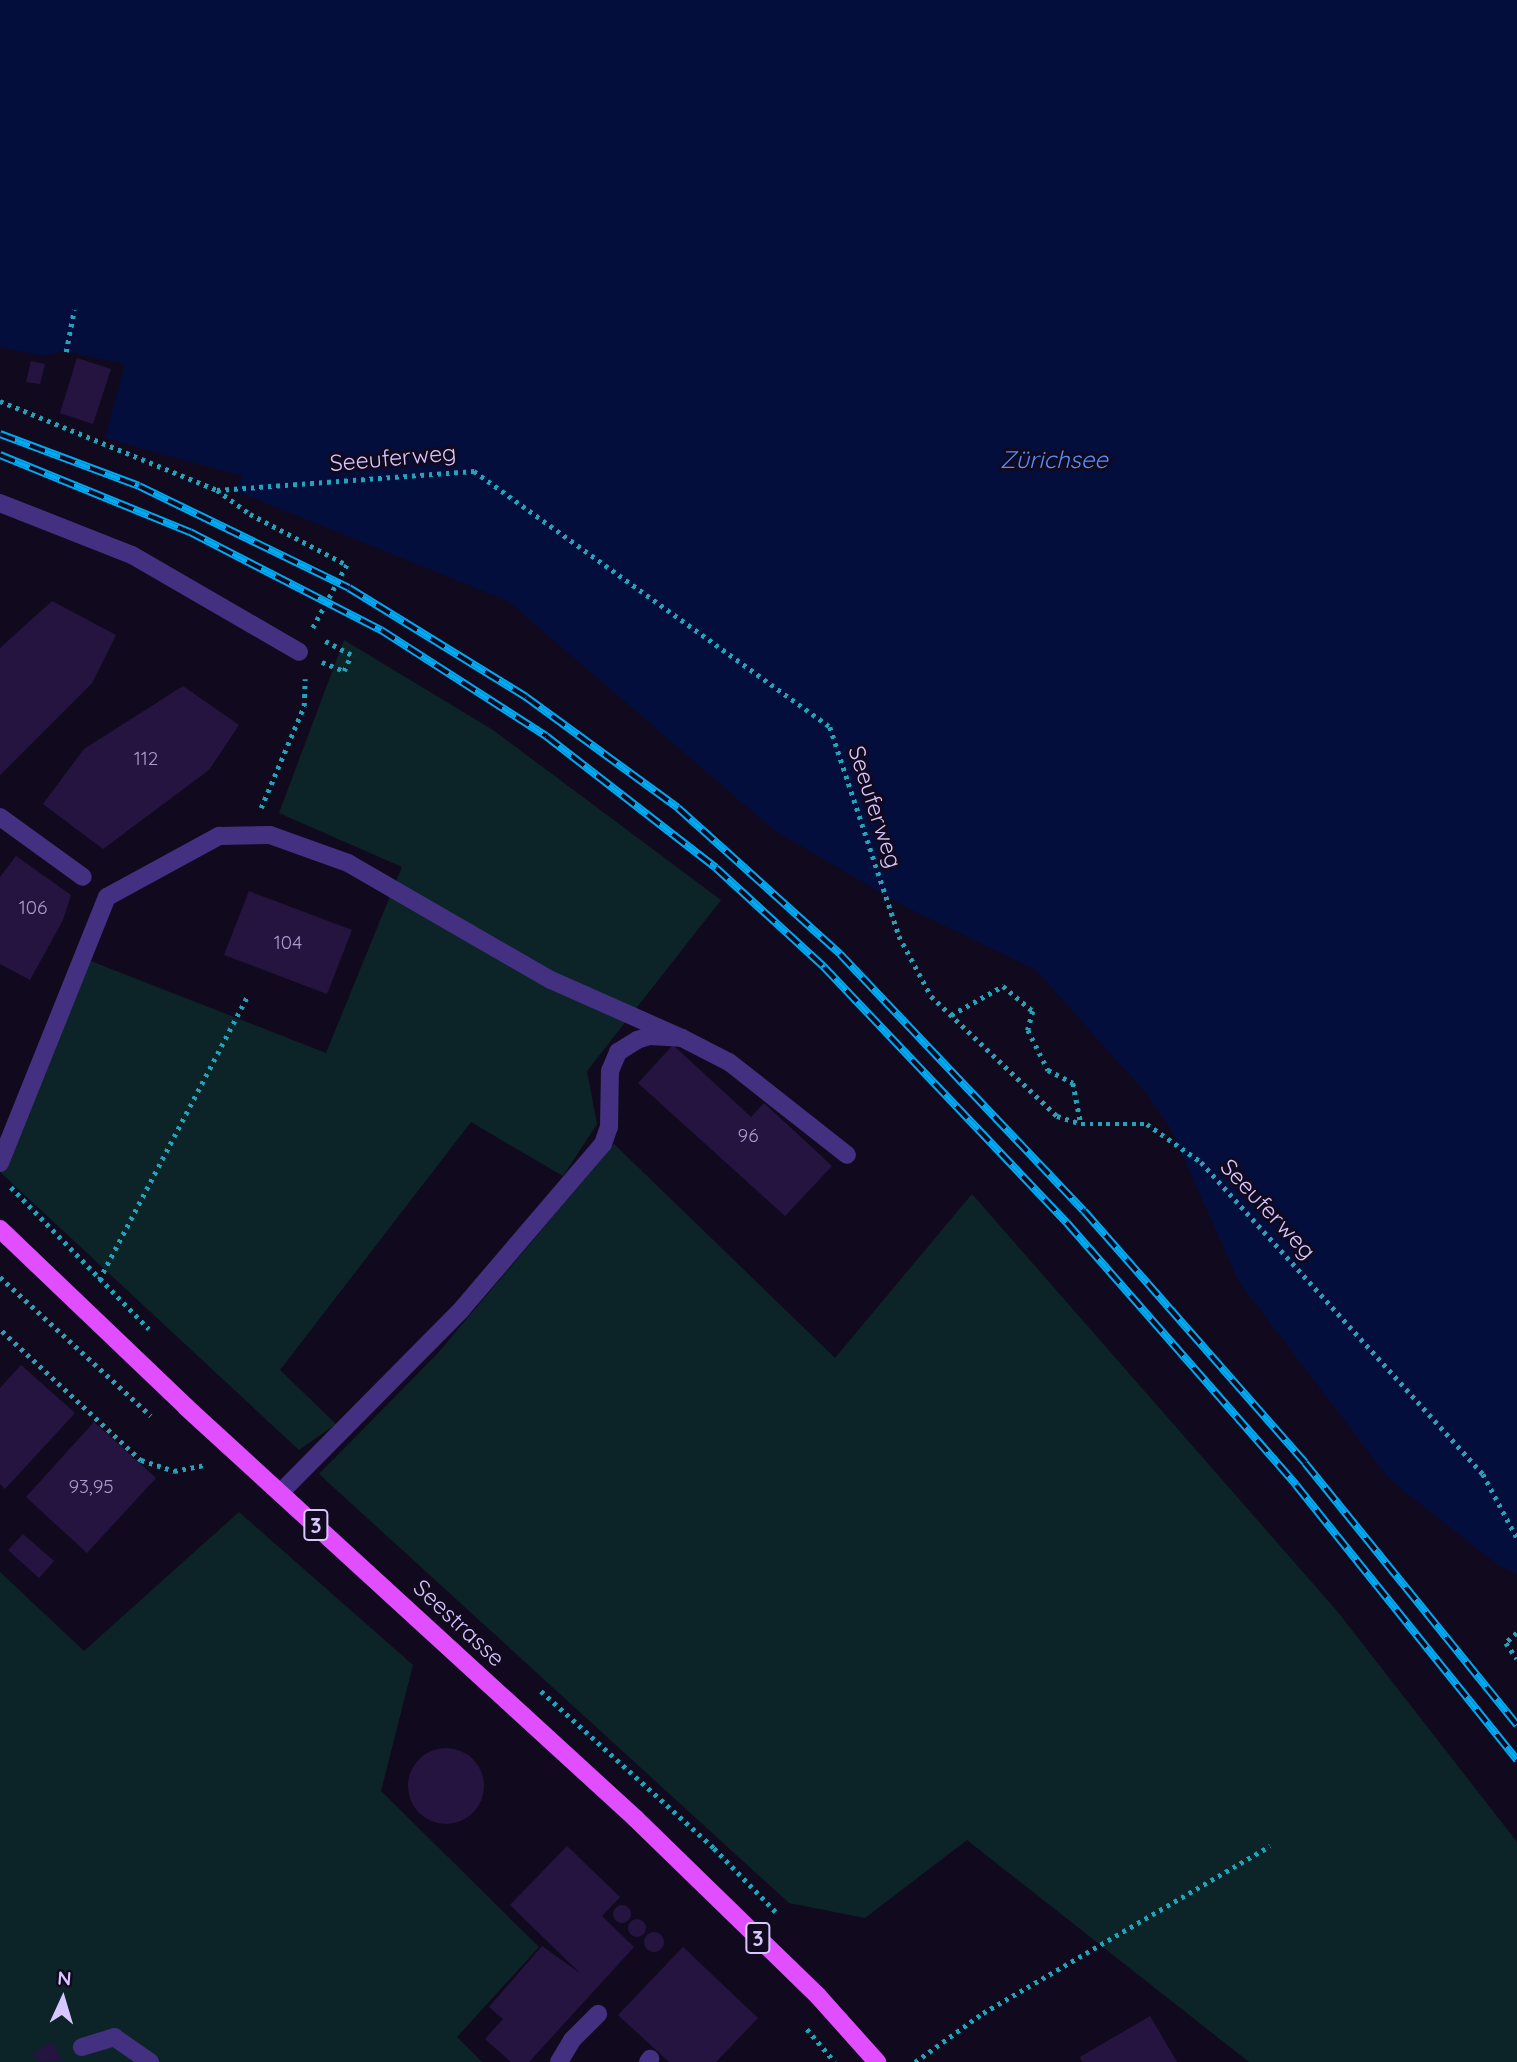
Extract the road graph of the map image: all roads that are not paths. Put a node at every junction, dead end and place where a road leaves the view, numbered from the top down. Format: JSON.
{"nodes":[{"id":1,"x":0,"y":503,"type":"edge"},
{"id":2,"x":299,"y":652,"type":"road end"},
{"id":3,"x":0,"y":817,"type":"edge"},
{"id":4,"x":83,"y":877,"type":"dead end"},
{"id":5,"x":682,"y":1038,"type":"junction"},
{"id":6,"x":847,"y":1155,"type":"dead end"},
{"id":7,"x":0,"y":1163,"type":"edge"},
{"id":8,"x":0,"y":1229,"type":"edge"},
{"id":9,"x":280,"y":1493,"type":"junction"},
{"id":10,"x":598,"y":2014,"type":"dead end"},
{"id":11,"x":82,"y":2047,"type":"dead end"},
{"id":12,"x":150,"y":2062,"type":"edge"},
{"id":13,"x":559,"y":2062,"type":"edge"},
{"id":14,"x":877,"y":2062,"type":"edge"}],
"edges":[{"from":1,"to":2,"type":"street"},
{"from":3,"to":4,"type":"street"},
{"from":5,"to":6,"type":"street"},
{"from":5,"to":7,"type":"street"},
{"from":5,"to":9,"type":"street"},
{"from":8,"to":9,"type":"main road","name":"Seestrasse","number":"3"},
{"from":9,"to":14,"type":"main road","name":"Seestrasse","number":"3"},
{"from":10,"to":13,"type":"street"},
{"from":11,"to":12,"type":"street"}]}
